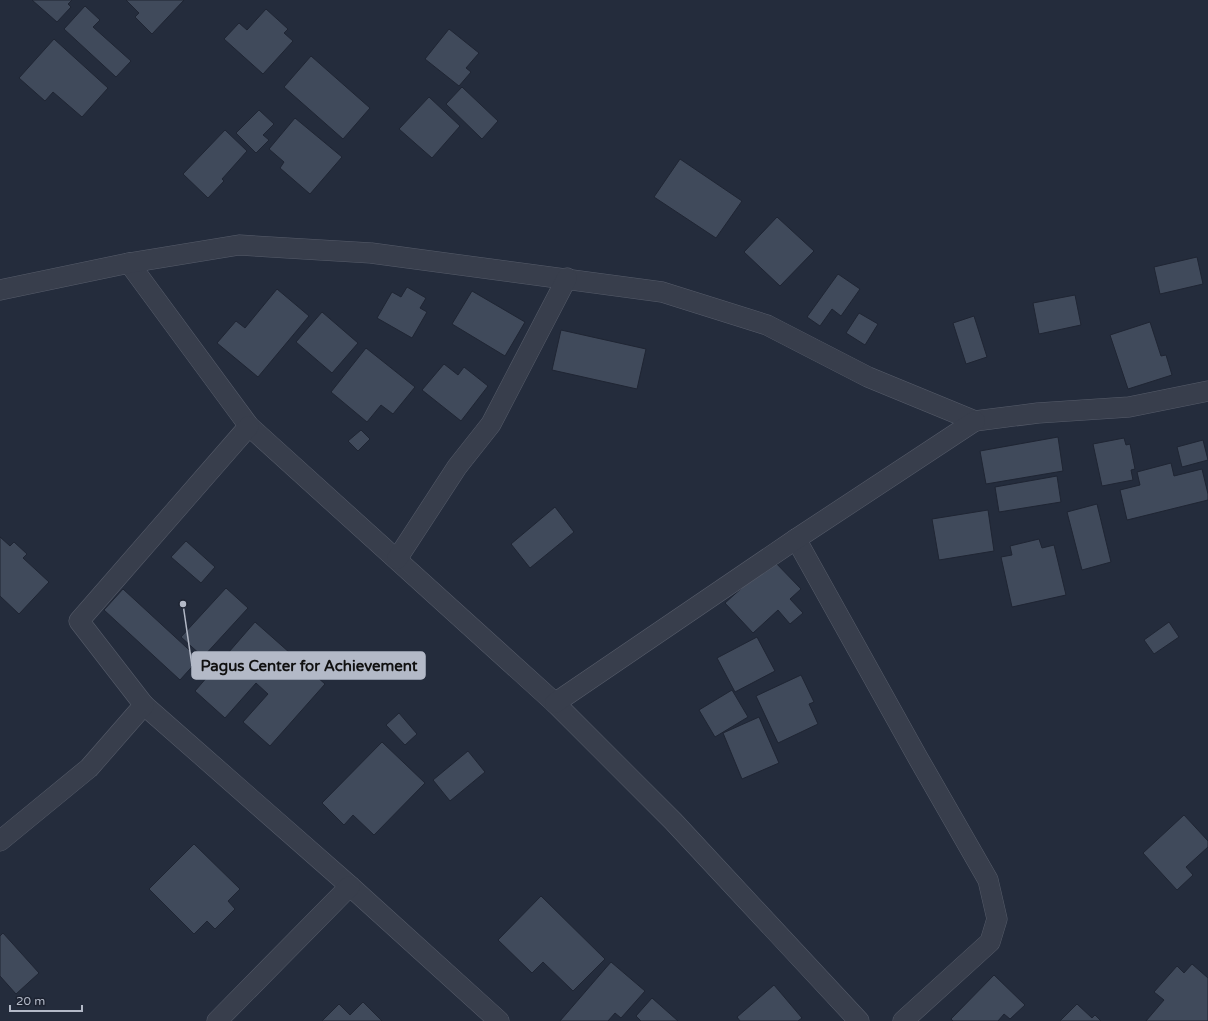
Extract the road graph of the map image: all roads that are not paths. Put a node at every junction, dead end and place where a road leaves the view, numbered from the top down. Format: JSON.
{"nodes":[{"id":1,"x":129,"y":263,"type":"junction"},
{"id":2,"x":567,"y":278,"type":"junction"},
{"id":3,"x":0,"y":290,"type":"edge"},
{"id":4,"x":1208,"y":391,"type":"edge"},
{"id":5,"x":975,"y":421,"type":"junction"},
{"id":6,"x":249,"y":426,"type":"junction"},
{"id":7,"x":796,"y":540,"type":"junction"},
{"id":8,"x":397,"y":559,"type":"junction"},
{"id":9,"x":555,"y":703,"type":"junction"},
{"id":10,"x":144,"y":706,"type":"junction"},
{"id":11,"x":0,"y":840,"type":"edge"},
{"id":12,"x":350,"y":886,"type":"junction"},
{"id":13,"x":217,"y":1021,"type":"edge"},
{"id":14,"x":499,"y":1021,"type":"edge"},
{"id":15,"x":859,"y":1021,"type":"edge"},
{"id":16,"x":903,"y":1021,"type":"edge"}],
"edges":[{"from":1,"to":2,"type":"street"},
{"from":1,"to":3,"type":"street"},
{"from":1,"to":6,"type":"street"},
{"from":2,"to":5,"type":"street"},
{"from":2,"to":8,"type":"street"},
{"from":4,"to":5,"type":"street"},
{"from":5,"to":7,"type":"street"},
{"from":6,"to":8,"type":"street"},
{"from":6,"to":10,"type":"street"},
{"from":7,"to":9,"type":"street"},
{"from":7,"to":16,"type":"street"},
{"from":8,"to":9,"type":"street"},
{"from":9,"to":15,"type":"street"},
{"from":10,"to":11,"type":"street"},
{"from":10,"to":12,"type":"street"},
{"from":12,"to":13,"type":"street"},
{"from":12,"to":14,"type":"street"}]}
